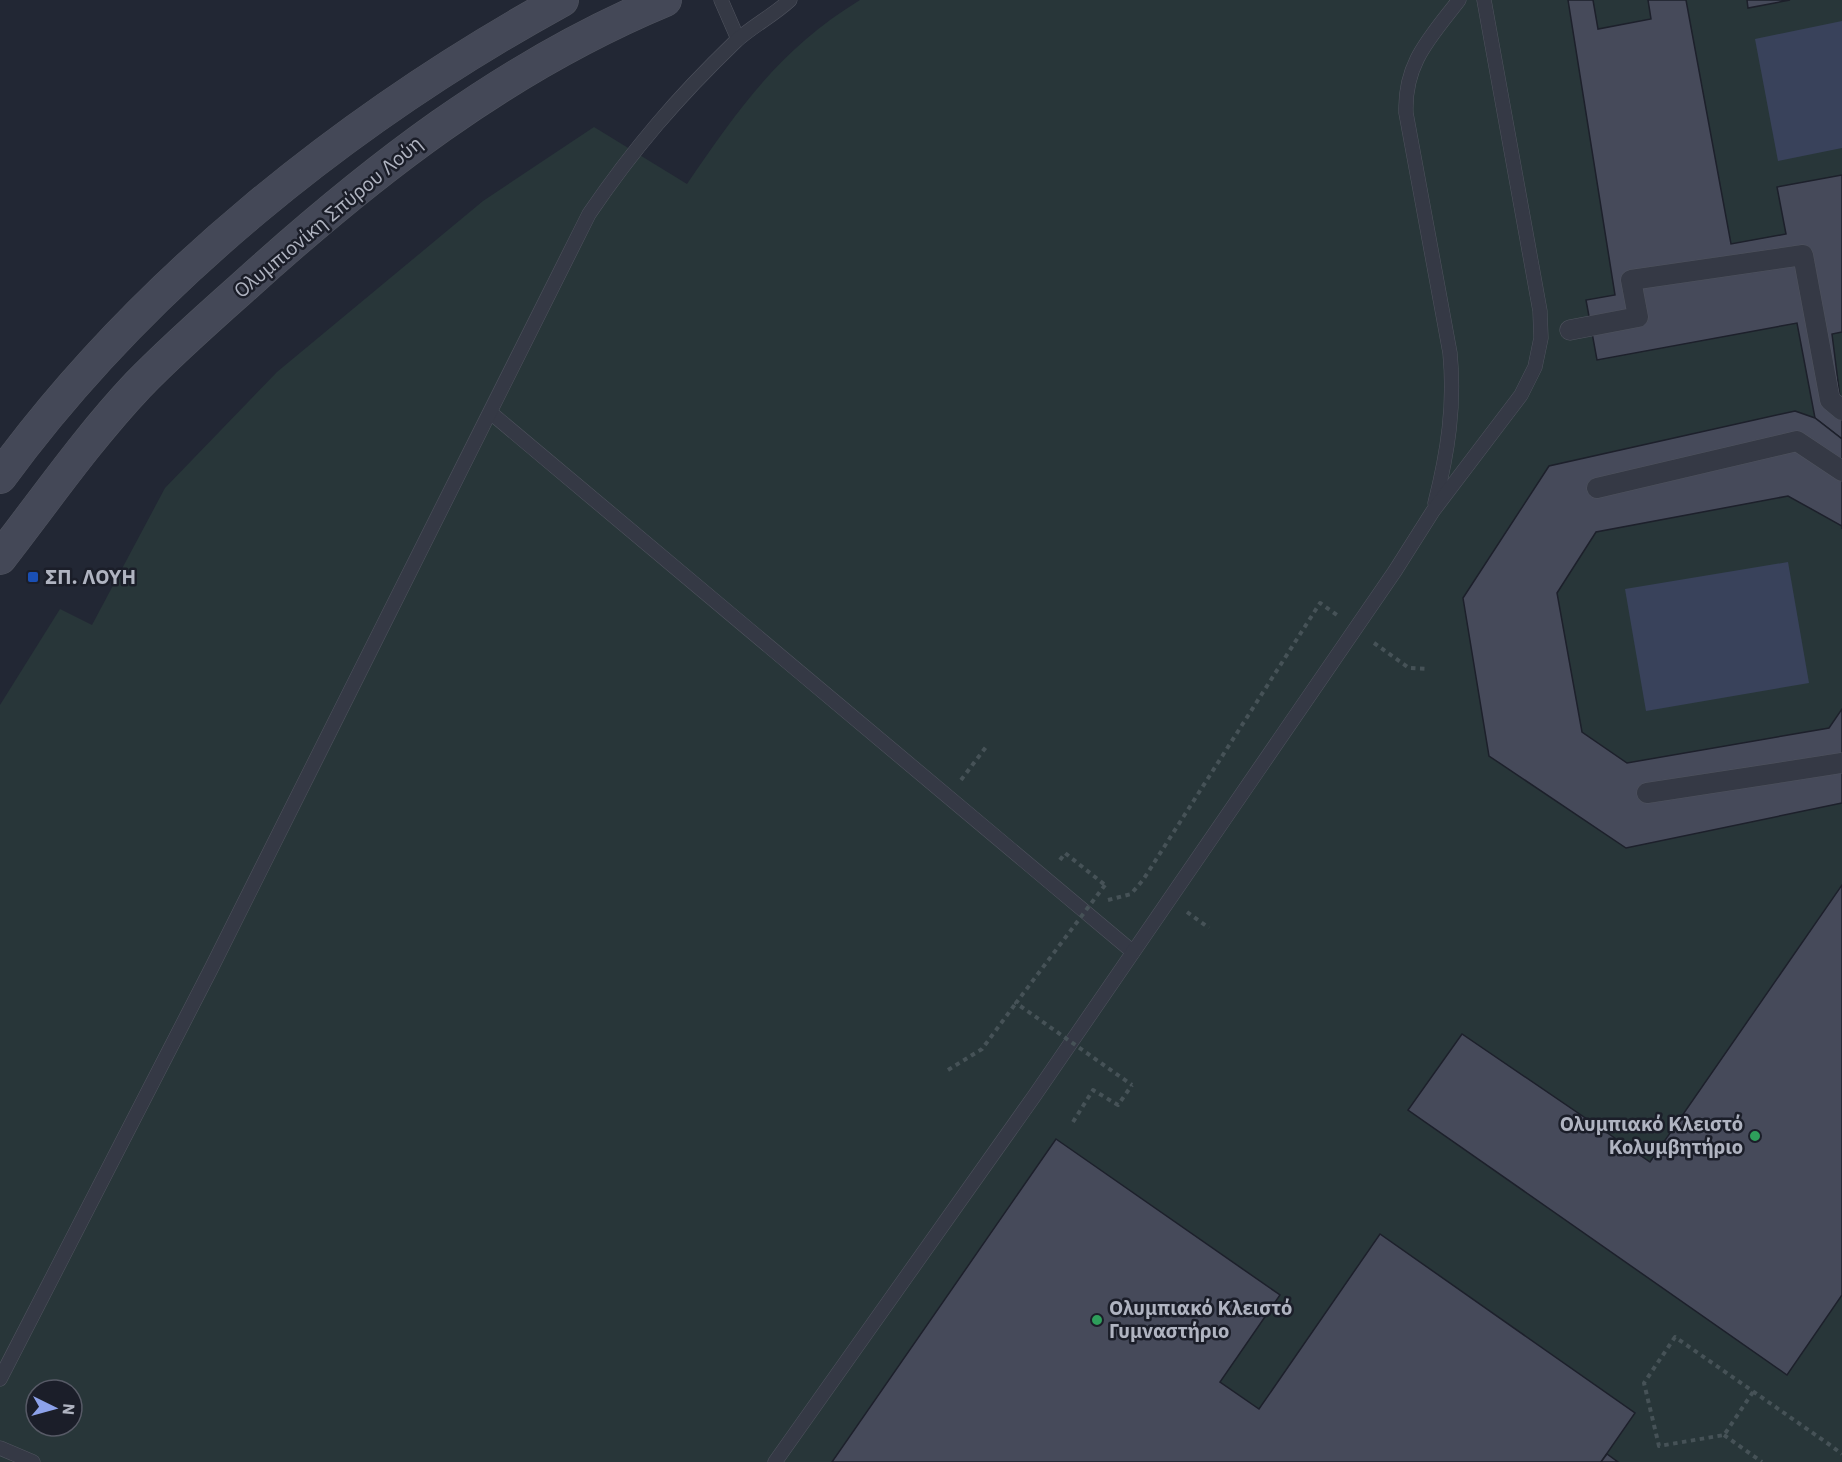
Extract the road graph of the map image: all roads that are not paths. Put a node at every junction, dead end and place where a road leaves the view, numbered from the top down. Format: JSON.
{"nodes":[{"id":1,"x":562,"y":0,"type":"edge"},
{"id":2,"x":666,"y":0,"type":"edge"},
{"id":3,"x":721,"y":0,"type":"edge"},
{"id":4,"x":790,"y":0,"type":"edge"},
{"id":5,"x":1459,"y":0,"type":"edge"},
{"id":6,"x":1484,"y":0,"type":"edge"},
{"id":7,"x":738,"y":39,"type":"junction"},
{"id":8,"x":1570,"y":330,"type":"dead end"},
{"id":9,"x":1842,"y":410,"type":"edge"},
{"id":10,"x":490,"y":413,"type":"junction"},
{"id":11,"x":1842,"y":471,"type":"edge"},
{"id":12,"x":0,"y":477,"type":"edge"},
{"id":13,"x":1597,"y":488,"type":"dead end"},
{"id":14,"x":1433,"y":511,"type":"junction"},
{"id":15,"x":0,"y":558,"type":"edge"},
{"id":16,"x":1842,"y":763,"type":"edge"},
{"id":17,"x":1647,"y":793,"type":"dead end"},
{"id":18,"x":1133,"y":952,"type":"junction"},
{"id":19,"x":0,"y":1379,"type":"edge"},
{"id":20,"x":0,"y":1448,"type":"edge"},
{"id":21,"x":33,"y":1462,"type":"edge"},
{"id":22,"x":775,"y":1462,"type":"edge"}],
"edges":[{"from":1,"to":12,"type":"main road"},
{"from":2,"to":15,"type":"main road","name":"Ολυμπιονίκη Σπύρου Λούη"},
{"from":3,"to":7,"type":"lane"},
{"from":4,"to":7,"type":"lane"},
{"from":5,"to":14,"type":"lane"},
{"from":6,"to":14,"type":"lane"},
{"from":7,"to":10,"type":"lane"},
{"from":8,"to":9,"type":"street"},
{"from":10,"to":18,"type":"lane"},
{"from":10,"to":19,"type":"lane"},
{"from":11,"to":13,"type":"street"},
{"from":14,"to":18,"type":"lane"},
{"from":16,"to":17,"type":"street"},
{"from":18,"to":22,"type":"lane"},
{"from":20,"to":21,"type":"lane"}]}
